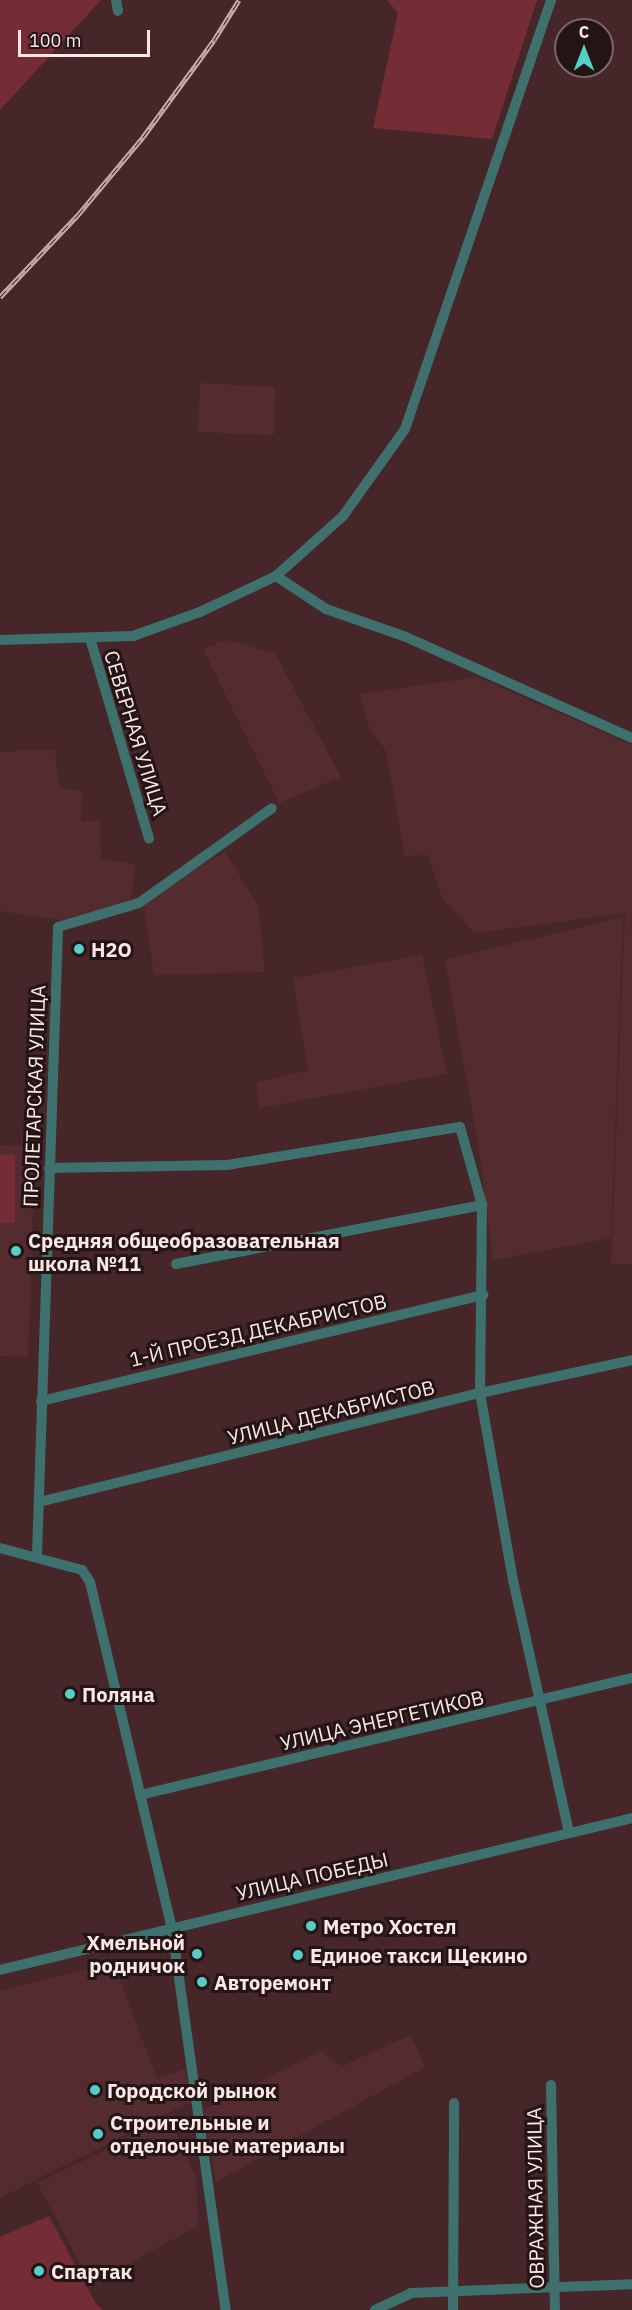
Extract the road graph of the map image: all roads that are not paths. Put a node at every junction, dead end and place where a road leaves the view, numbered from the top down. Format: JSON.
{"nodes":[{"id":1,"x":116,"y":0,"type":"edge"},
{"id":2,"x":551,"y":0,"type":"edge"},
{"id":3,"x":118,"y":11,"type":"dead end"},
{"id":4,"x":276,"y":576,"type":"junction"},
{"id":5,"x":90,"y":638,"type":"junction"},
{"id":6,"x":0,"y":640,"type":"edge"},
{"id":7,"x":632,"y":738,"type":"edge"},
{"id":8,"x":272,"y":808,"type":"dead end"},
{"id":9,"x":149,"y":838,"type":"dead end"},
{"id":10,"x":49,"y":1168,"type":"junction"},
{"id":11,"x":482,"y":1205,"type":"junction"},
{"id":12,"x":176,"y":1264,"type":"dead end"},
{"id":13,"x":483,"y":1295,"type":"junction"},
{"id":14,"x":632,"y":1360,"type":"edge"},
{"id":15,"x":480,"y":1394,"type":"junction"},
{"id":16,"x":41,"y":1401,"type":"junction"},
{"id":17,"x":39,"y":1502,"type":"junction"},
{"id":18,"x":0,"y":1548,"type":"edge"},
{"id":19,"x":36,"y":1555,"type":"junction"},
{"id":20,"x":632,"y":1678,"type":"edge"},
{"id":21,"x":540,"y":1701,"type":"junction"},
{"id":22,"x":140,"y":1795,"type":"junction"},
{"id":23,"x":632,"y":1818,"type":"edge"},
{"id":24,"x":569,"y":1832,"type":"junction"},
{"id":25,"x":172,"y":1928,"type":"junction"},
{"id":26,"x":0,"y":1970,"type":"edge"},
{"id":27,"x":551,"y":2085,"type":"dead end"},
{"id":28,"x":454,"y":2103,"type":"dead end"},
{"id":29,"x":632,"y":2284,"type":"edge"},
{"id":30,"x":555,"y":2285,"type":"junction"},
{"id":31,"x":454,"y":2289,"type":"junction"},
{"id":32,"x":226,"y":2310,"type":"edge"},
{"id":33,"x":375,"y":2310,"type":"edge"},
{"id":34,"x":453,"y":2310,"type":"edge"},
{"id":35,"x":555,"y":2310,"type":"edge"}],
"edges":[{"from":1,"to":3,"type":"street"},
{"from":2,"to":4,"type":"street"},
{"from":4,"to":5,"type":"street"},
{"from":4,"to":7,"type":"street"},
{"from":5,"to":6,"type":"street"},
{"from":5,"to":9,"type":"street","name":"СЕВЕРНАЯ УЛИЦА"},
{"from":8,"to":10,"type":"street","name":"ПРОЛЕТАРСКАЯ УЛИЦА"},
{"from":10,"to":11,"type":"street"},
{"from":10,"to":16,"type":"street","name":"ПРОЛЕТАРСКАЯ УЛИЦА"},
{"from":11,"to":12,"type":"street"},
{"from":11,"to":13,"type":"street"},
{"from":13,"to":15,"type":"street"},
{"from":13,"to":16,"type":"street","name":"1-Й ПРОЕЗД ДЕКАБРИСТОВ"},
{"from":14,"to":15,"type":"street","name":"УЛИЦА ДЕКАБРИСТОВ"},
{"from":15,"to":17,"type":"street","name":"УЛИЦА ДЕКАБРИСТОВ"},
{"from":15,"to":21,"type":"street"},
{"from":16,"to":17,"type":"street","name":"ПРОЛЕТАРСКАЯ УЛИЦА"},
{"from":17,"to":19,"type":"street","name":"ПРОЛЕТАРСКАЯ УЛИЦА"},
{"from":18,"to":19,"type":"street"},
{"from":19,"to":22,"type":"street"},
{"from":20,"to":21,"type":"street","name":"УЛИЦА ЭНЕРГЕТИКОВ"},
{"from":21,"to":22,"type":"street","name":"УЛИЦА ЭНЕРГЕТИКОВ"},
{"from":21,"to":24,"type":"street"},
{"from":22,"to":25,"type":"street"},
{"from":23,"to":24,"type":"street","name":"УЛИЦА ПОБЕДЫ"},
{"from":24,"to":25,"type":"street","name":"УЛИЦА ПОБЕДЫ"},
{"from":25,"to":26,"type":"street","name":"УЛИЦА ПОБЕДЫ"},
{"from":25,"to":32,"type":"street"},
{"from":27,"to":30,"type":"street","name":"ОВРАЖНАЯ УЛИЦА"},
{"from":28,"to":31,"type":"street"},
{"from":29,"to":30,"type":"street"},
{"from":30,"to":31,"type":"street"},
{"from":30,"to":35,"type":"street","name":"ОВРАЖНАЯ УЛИЦА"},
{"from":31,"to":33,"type":"street"},
{"from":31,"to":34,"type":"street"}]}
